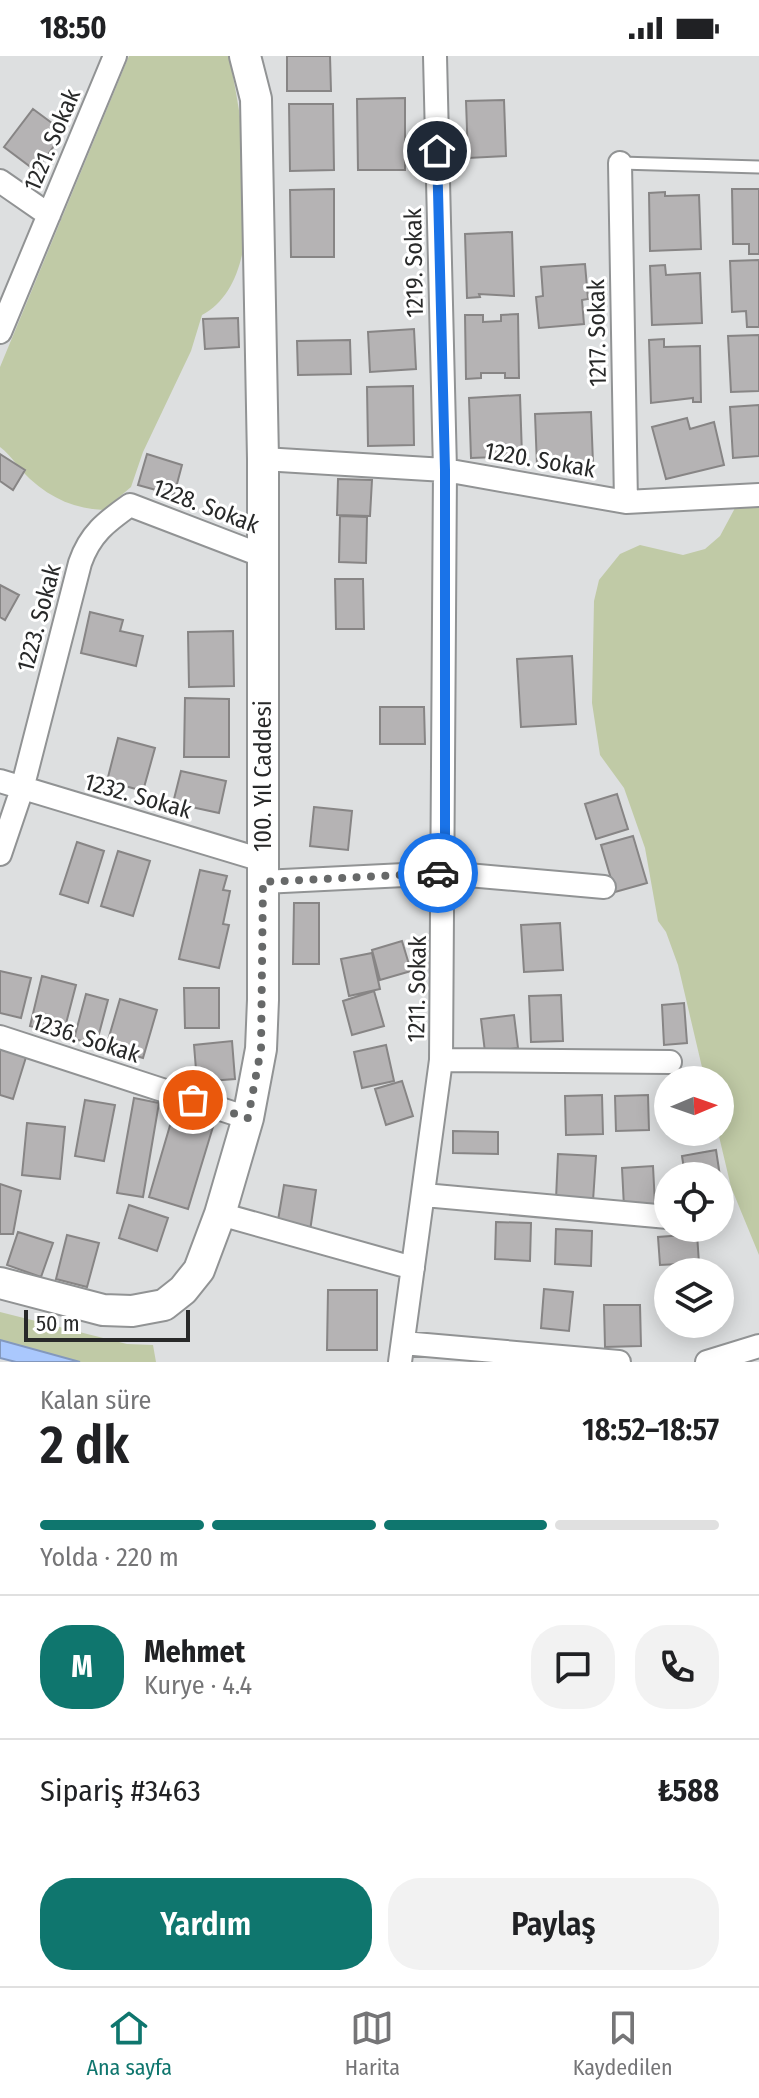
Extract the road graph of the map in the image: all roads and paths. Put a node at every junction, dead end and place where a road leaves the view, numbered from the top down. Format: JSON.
{"nodes":[{"id":1,"x":115,"y":56,"type":"edge"},
{"id":2,"x":245,"y":56,"type":"edge"},
{"id":3,"x":435,"y":56,"type":"edge"},
{"id":4,"x":620,"y":163,"type":"joint"},
{"id":5,"x":759,"y":167,"type":"edge"},
{"id":6,"x":0,"y":181,"type":"edge"},
{"id":7,"x":49,"y":215,"type":"junction"},
{"id":8,"x":0,"y":332,"type":"edge"},
{"id":9,"x":263,"y":459,"type":"junction"},
{"id":10,"x":445,"y":470,"type":"junction"},
{"id":11,"x":759,"y":495,"type":"edge"},
{"id":12,"x":626,"y":502,"type":"junction"},
{"id":13,"x":130,"y":505,"type":"joint"},
{"id":14,"x":263,"y":556,"type":"junction"},
{"id":15,"x":0,"y":781,"type":"edge"},
{"id":16,"x":22,"y":789,"type":"junction"},
{"id":17,"x":0,"y":854,"type":"edge"},
{"id":18,"x":263,"y":871,"type":"junction"},
{"id":19,"x":445,"y":873,"type":"junction"},
{"id":20,"x":604,"y":887,"type":"dead end"},
{"id":21,"x":0,"y":1037,"type":"edge"},
{"id":22,"x":441,"y":1060,"type":"junction"},
{"id":23,"x":670,"y":1062,"type":"dead end"},
{"id":24,"x":248,"y":1118,"type":"junction"},
{"id":25,"x":424,"y":1195,"type":"junction"},
{"id":26,"x":220,"y":1214,"type":"junction"},
{"id":27,"x":654,"y":1216,"type":"edge"},
{"id":28,"x":413,"y":1268,"type":"junction"},
{"id":29,"x":0,"y":1283,"type":"edge"},
{"id":30,"x":759,"y":1346,"type":"edge"},
{"id":31,"x":402,"y":1353,"type":"edge"},
{"id":32,"x":619,"y":1362,"type":"edge"},
{"id":33,"x":707,"y":1362,"type":"edge"}],
"edges":[{"from":1,"to":7,"type":"street","name":"1221. Sokak"},
{"from":2,"to":9,"type":"street","name":"100. Yıl Caddesi"},
{"from":3,"to":10,"type":"street","name":"1219. Sokak"},
{"from":4,"to":5,"type":"lane"},
{"from":4,"to":12,"type":"street","name":"1217. Sokak"},
{"from":6,"to":7,"type":"street"},
{"from":7,"to":8,"type":"street","name":"1221. Sokak"},
{"from":9,"to":10,"type":"street","name":"1220. Sokak"},
{"from":9,"to":14,"type":"street","name":"100. Yıl Caddesi"},
{"from":10,"to":12,"type":"street","name":"1220. Sokak"},
{"from":10,"to":19,"type":"street","name":"1211. Sokak"},
{"from":11,"to":12,"type":"street","name":"1220. Sokak"},
{"from":13,"to":14,"type":"street","name":"1228. Sokak"},
{"from":13,"to":16,"type":"street","name":"1223. Sokak"},
{"from":14,"to":18,"type":"street","name":"100. Yıl Caddesi"},
{"from":15,"to":16,"type":"street","name":"1232. Sokak"},
{"from":16,"to":17,"type":"street","name":"1223. Sokak"},
{"from":16,"to":18,"type":"street","name":"1232. Sokak"},
{"from":18,"to":19,"type":"street","name":"1232. Sokak"},
{"from":18,"to":24,"type":"street","name":"100. Yıl Caddesi"},
{"from":19,"to":20,"type":"street","name":"1232. Sokak"},
{"from":19,"to":22,"type":"street","name":"1211. Sokak"},
{"from":21,"to":24,"type":"street","name":"1236. Sokak"},
{"from":22,"to":23,"type":"street"},
{"from":22,"to":25,"type":"street","name":"1211. Sokak"},
{"from":24,"to":26,"type":"street","name":"100. Yıl Caddesi"},
{"from":25,"to":27,"type":"street"},
{"from":25,"to":28,"type":"street","name":"1211. Sokak"},
{"from":26,"to":28,"type":"street"},
{"from":26,"to":29,"type":"street","name":"100. Yıl Caddesi"},
{"from":28,"to":31,"type":"street","name":"1211. Sokak"},
{"from":30,"to":33,"type":"street"},
{"from":31,"to":32,"type":"street"}]}
